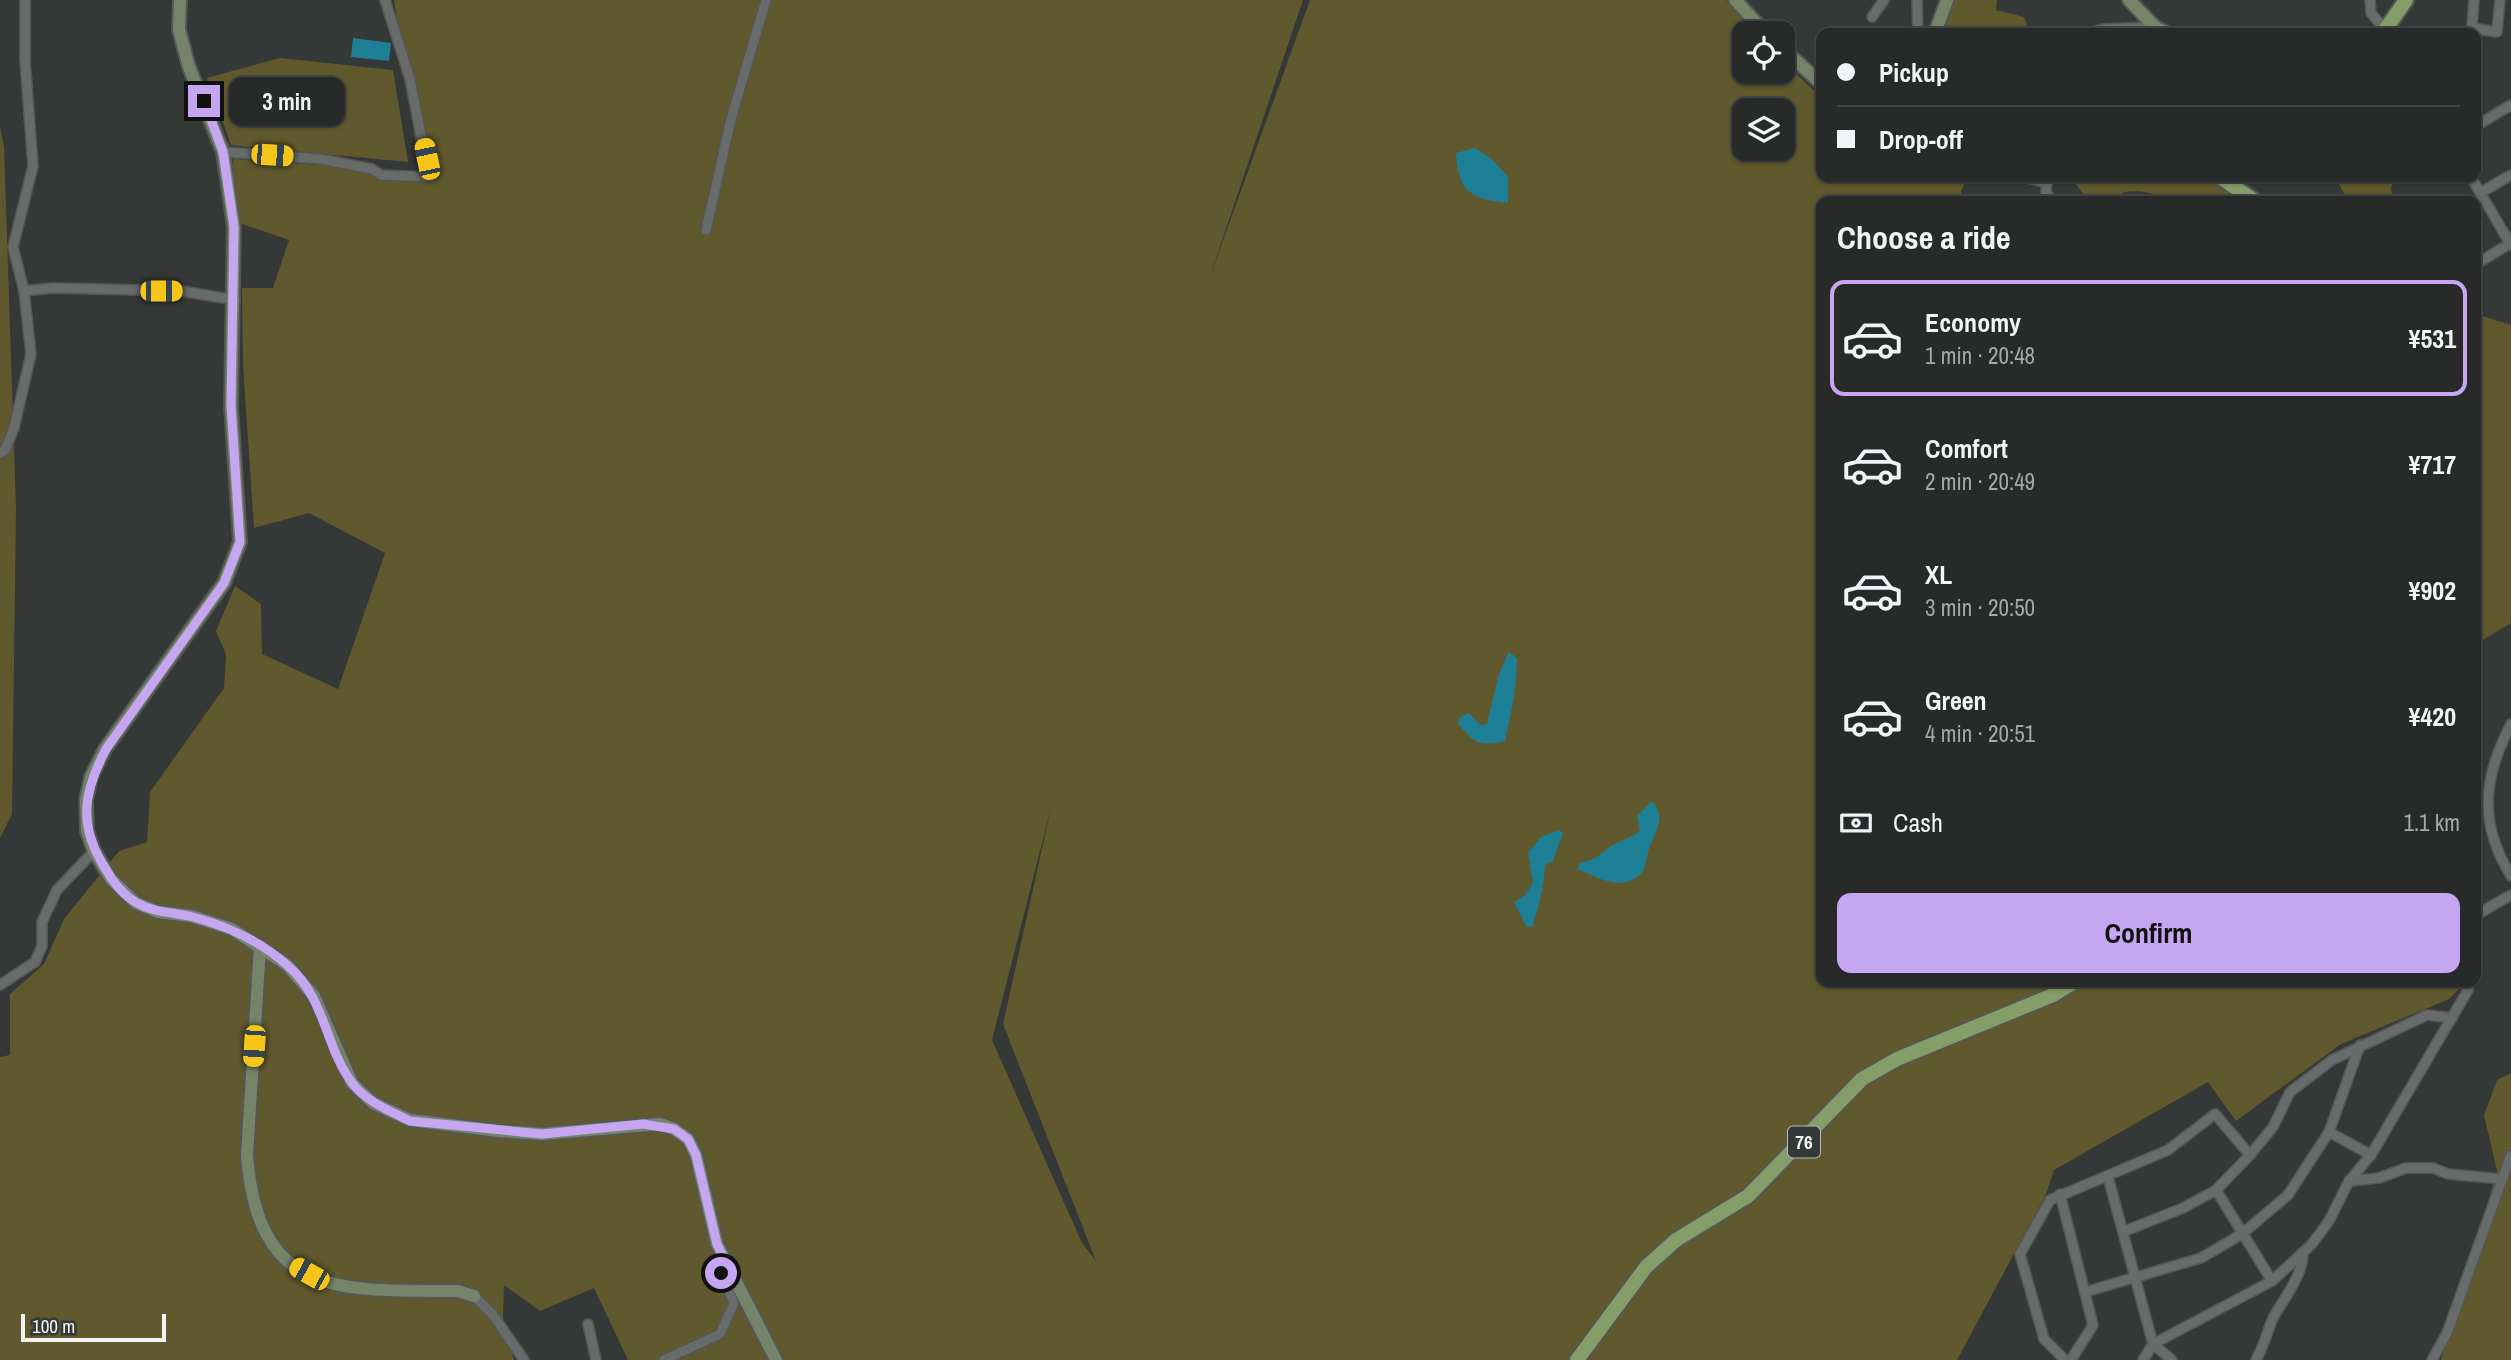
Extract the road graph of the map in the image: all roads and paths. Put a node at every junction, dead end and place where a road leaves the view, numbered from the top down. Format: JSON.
{"nodes":[{"id":1,"x":25,"y":0,"type":"edge"},
{"id":2,"x":180,"y":0,"type":"edge"},
{"id":3,"x":385,"y":0,"type":"edge"},
{"id":4,"x":766,"y":0,"type":"edge"},
{"id":5,"x":1735,"y":0,"type":"edge"},
{"id":6,"x":1884,"y":0,"type":"edge"},
{"id":7,"x":1917,"y":0,"type":"edge"},
{"id":8,"x":1947,"y":0,"type":"edge"},
{"id":9,"x":2129,"y":0,"type":"edge"},
{"id":10,"x":2370,"y":0,"type":"edge"},
{"id":11,"x":2406,"y":0,"type":"edge"},
{"id":12,"x":2474,"y":0,"type":"edge"},
{"id":13,"x":2500,"y":0,"type":"edge"},
{"id":14,"x":1872,"y":18,"type":"dead end"},
{"id":15,"x":1755,"y":21,"type":"edge"},
{"id":16,"x":2155,"y":27,"type":"joint"},
{"id":17,"x":1918,"y":28,"type":"edge"},
{"id":18,"x":1937,"y":28,"type":"edge"},
{"id":19,"x":2129,"y":28,"type":"edge"},
{"id":20,"x":2383,"y":28,"type":"edge"},
{"id":21,"x":2388,"y":28,"type":"edge"},
{"id":22,"x":2472,"y":28,"type":"edge"},
{"id":23,"x":2481,"y":29,"type":"edge"},
{"id":24,"x":1795,"y":59,"type":"edge"},
{"id":25,"x":1816,"y":74,"type":"edge"},
{"id":26,"x":2511,"y":105,"type":"edge"},
{"id":27,"x":2481,"y":123,"type":"edge"},
{"id":28,"x":223,"y":152,"type":"junction"},
{"id":29,"x":2511,"y":175,"type":"edge"},
{"id":30,"x":2227,"y":182,"type":"edge"},
{"id":31,"x":2474,"y":182,"type":"edge"},
{"id":32,"x":2480,"y":193,"type":"junction"},
{"id":33,"x":2248,"y":196,"type":"edge"},
{"id":34,"x":706,"y":230,"type":"dead end"},
{"id":35,"x":2511,"y":244,"type":"edge"},
{"id":36,"x":2481,"y":261,"type":"edge"},
{"id":37,"x":24,"y":291,"type":"junction"},
{"id":38,"x":235,"y":300,"type":"junction"},
{"id":39,"x":0,"y":453,"type":"edge"},
{"id":40,"x":2511,"y":724,"type":"edge"},
{"id":41,"x":94,"y":851,"type":"junction"},
{"id":42,"x":2511,"y":876,"type":"edge"},
{"id":43,"x":2511,"y":895,"type":"edge"},
{"id":44,"x":2481,"y":912,"type":"edge"},
{"id":45,"x":260,"y":946,"type":"junction"},
{"id":46,"x":0,"y":985,"type":"edge"},
{"id":47,"x":2066,"y":987,"type":"edge"},
{"id":48,"x":2468,"y":987,"type":"edge"},
{"id":49,"x":2452,"y":1018,"type":"junction"},
{"id":50,"x":2360,"y":1045,"type":"junction"},
{"id":51,"x":2329,"y":1132,"type":"junction"},
{"id":52,"x":2250,"y":1155,"type":"junction"},
{"id":53,"x":2371,"y":1155,"type":"junction"},
{"id":54,"x":2511,"y":1156,"type":"edge"},
{"id":55,"x":2108,"y":1177,"type":"junction"},
{"id":56,"x":2501,"y":1180,"type":"junction"},
{"id":57,"x":2349,"y":1181,"type":"junction"},
{"id":58,"x":2216,"y":1190,"type":"junction"},
{"id":59,"x":2060,"y":1194,"type":"junction"},
{"id":60,"x":2125,"y":1231,"type":"junction"},
{"id":61,"x":2242,"y":1234,"type":"junction"},
{"id":62,"x":2303,"y":1252,"type":"junction"},
{"id":63,"x":727,"y":1265,"type":"junction"},
{"id":64,"x":2136,"y":1277,"type":"junction"},
{"id":65,"x":2272,"y":1281,"type":"junction"},
{"id":66,"x":2085,"y":1292,"type":"junction"},
{"id":67,"x":474,"y":1296,"type":"joint"},
{"id":68,"x":588,"y":1324,"type":"dead end"},
{"id":69,"x":2153,"y":1344,"type":"junction"},
{"id":70,"x":524,"y":1360,"type":"edge"},
{"id":71,"x":596,"y":1360,"type":"edge"},
{"id":72,"x":664,"y":1360,"type":"edge"},
{"id":73,"x":776,"y":1360,"type":"edge"},
{"id":74,"x":1577,"y":1360,"type":"edge"},
{"id":75,"x":2065,"y":1360,"type":"edge"},
{"id":76,"x":2071,"y":1360,"type":"edge"},
{"id":77,"x":2143,"y":1360,"type":"edge"},
{"id":78,"x":2172,"y":1360,"type":"edge"},
{"id":79,"x":2256,"y":1360,"type":"edge"},
{"id":80,"x":2432,"y":1360,"type":"edge"}],
"edges":[{"from":1,"to":37,"type":"street"},
{"from":2,"to":28,"type":"street"},
{"from":3,"to":28,"type":"street"},
{"from":4,"to":34,"type":"street"},
{"from":5,"to":15,"type":"street"},
{"from":6,"to":14,"type":"street"},
{"from":7,"to":17,"type":"street"},
{"from":8,"to":18,"type":"street"},
{"from":9,"to":16,"type":"street"},
{"from":10,"to":20,"type":"street"},
{"from":11,"to":21,"type":"main road"},
{"from":12,"to":22,"type":"street"},
{"from":13,"to":23,"type":"street"},
{"from":16,"to":19,"type":"street"},
{"from":24,"to":25,"type":"street"},
{"from":26,"to":27,"type":"street"},
{"from":28,"to":38,"type":"street"},
{"from":29,"to":32,"type":"street"},
{"from":30,"to":33,"type":"main road"},
{"from":31,"to":32,"type":"street"},
{"from":32,"to":35,"type":"street"},
{"from":35,"to":36,"type":"street"},
{"from":37,"to":38,"type":"street"},
{"from":37,"to":39,"type":"street"},
{"from":38,"to":41,"type":"street"},
{"from":40,"to":42,"type":"street"},
{"from":41,"to":45,"type":"street"},
{"from":41,"to":46,"type":"street"},
{"from":43,"to":44,"type":"street"},
{"from":45,"to":63,"type":"street"},
{"from":45,"to":67,"type":"street"},
{"from":47,"to":74,"type":"main road","number":"76"},
{"from":48,"to":49,"type":"street"},
{"from":49,"to":50,"type":"street"},
{"from":49,"to":53,"type":"street"},
{"from":50,"to":51,"type":"street"},
{"from":50,"to":52,"type":"street"},
{"from":51,"to":53,"type":"street"},
{"from":51,"to":61,"type":"street"},
{"from":52,"to":55,"type":"street"},
{"from":52,"to":58,"type":"street"},
{"from":53,"to":57,"type":"street"},
{"from":54,"to":56,"type":"street"},
{"from":55,"to":59,"type":"street"},
{"from":55,"to":60,"type":"street"},
{"from":56,"to":57,"type":"street"},
{"from":56,"to":80,"type":"street"},
{"from":57,"to":62,"type":"street"},
{"from":58,"to":60,"type":"street"},
{"from":58,"to":61,"type":"street"},
{"from":59,"to":66,"type":"street"},
{"from":59,"to":75,"type":"street"},
{"from":60,"to":64,"type":"street"},
{"from":61,"to":64,"type":"street"},
{"from":61,"to":65,"type":"street"},
{"from":62,"to":65,"type":"street"},
{"from":62,"to":79,"type":"street"},
{"from":63,"to":72,"type":"street"},
{"from":63,"to":73,"type":"street"},
{"from":64,"to":66,"type":"street"},
{"from":64,"to":69,"type":"street"},
{"from":65,"to":69,"type":"street"},
{"from":66,"to":76,"type":"street"},
{"from":67,"to":70,"type":"street"},
{"from":68,"to":71,"type":"street"},
{"from":69,"to":77,"type":"street"},
{"from":69,"to":78,"type":"street"}]}
